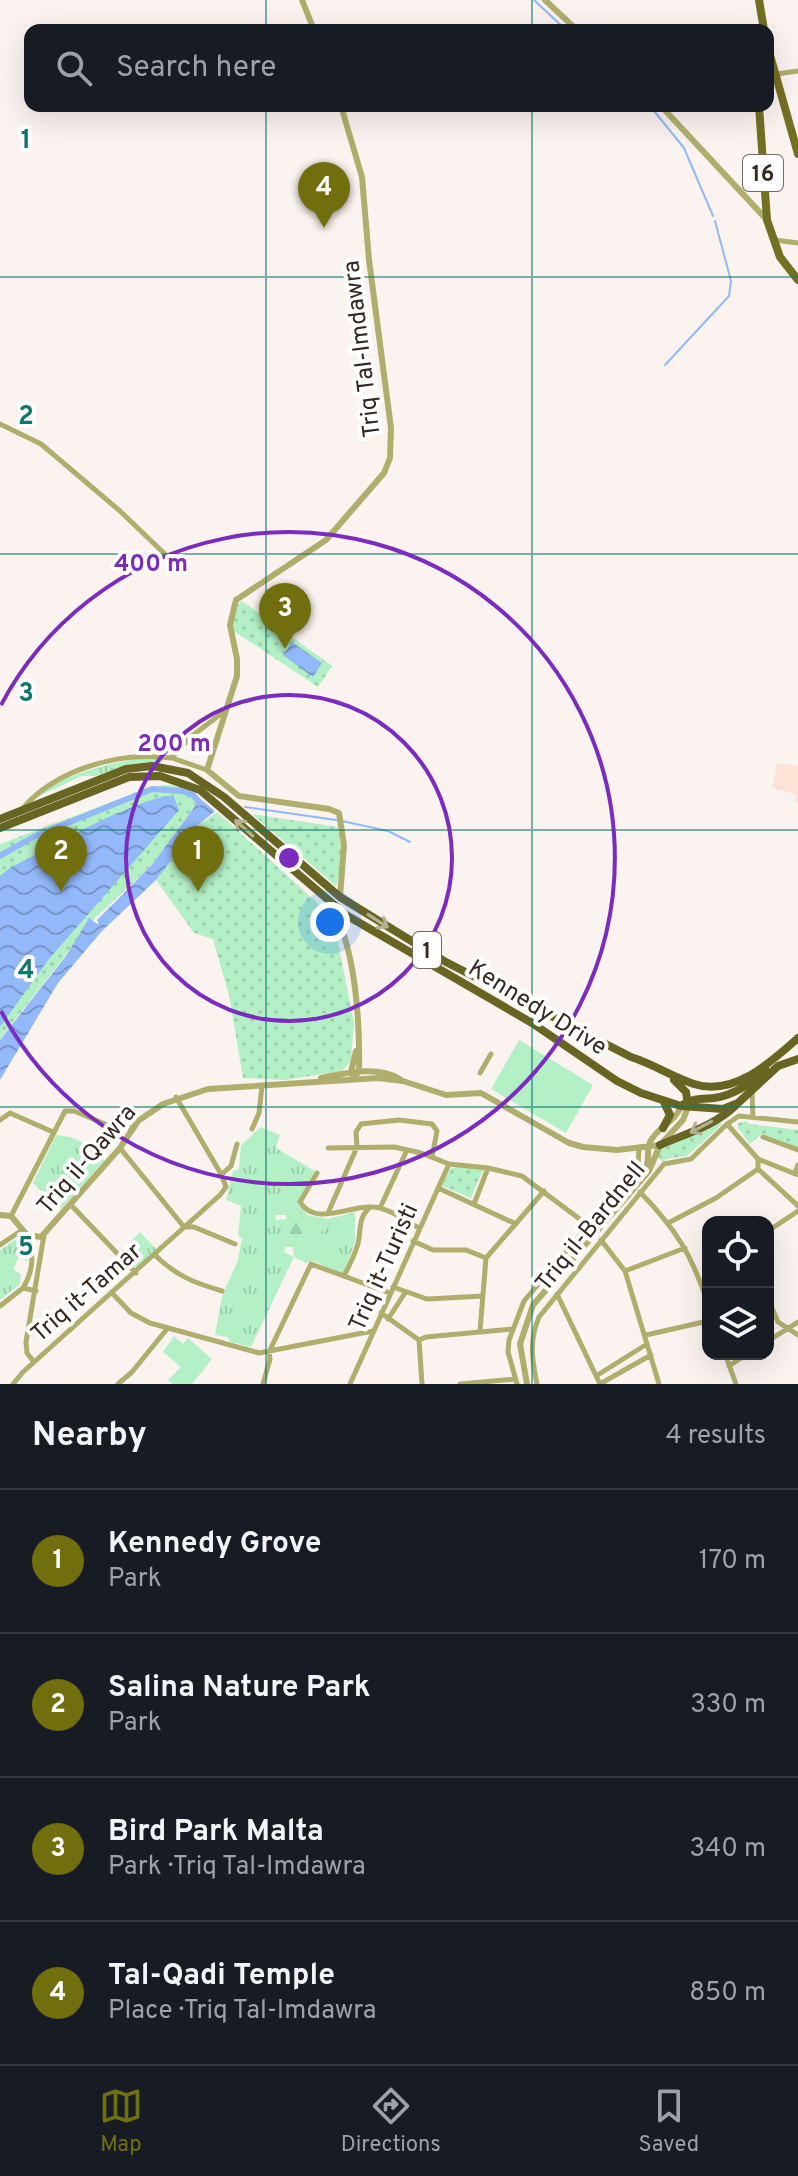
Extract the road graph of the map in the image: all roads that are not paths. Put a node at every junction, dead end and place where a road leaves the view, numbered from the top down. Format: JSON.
{"nodes":[{"id":1,"x":302,"y":0,"type":"edge"},
{"id":2,"x":545,"y":0,"type":"edge"},
{"id":3,"x":756,"y":0,"type":"edge"},
{"id":4,"x":312,"y":24,"type":"edge"},
{"id":5,"x":571,"y":24,"type":"edge"},
{"id":6,"x":757,"y":24,"type":"edge"},
{"id":7,"x":762,"y":24,"type":"edge"},
{"id":8,"x":774,"y":69,"type":"edge"},
{"id":9,"x":798,"y":71,"type":"edge"},
{"id":10,"x":774,"y":76,"type":"edge"},
{"id":11,"x":343,"y":112,"type":"edge"},
{"id":12,"x":667,"y":112,"type":"edge"},
{"id":13,"x":759,"y":112,"type":"edge"},
{"id":14,"x":798,"y":154,"type":"edge"},
{"id":15,"x":765,"y":197,"type":"junction"},
{"id":16,"x":748,"y":200,"type":"junction"},
{"id":17,"x":767,"y":220,"type":"junction"},
{"id":18,"x":772,"y":240,"type":"junction"},
{"id":19,"x":798,"y":243,"type":"edge"},
{"id":20,"x":798,"y":280,"type":"edge"},
{"id":21,"x":0,"y":424,"type":"edge"},
{"id":22,"x":170,"y":559,"type":"dead end"},
{"id":23,"x":226,"y":710,"type":"junction"},
{"id":24,"x":171,"y":758,"type":"junction"},
{"id":25,"x":207,"y":770,"type":"junction"},
{"id":26,"x":204,"y":787,"type":"junction"},
{"id":27,"x":19,"y":812,"type":"junction"},
{"id":28,"x":0,"y":819,"type":"edge"},
{"id":29,"x":0,"y":828,"type":"edge"},
{"id":30,"x":340,"y":897,"type":"junction"},
{"id":31,"x":330,"y":904,"type":"junction"},
{"id":32,"x":356,"y":922,"type":"junction"},
{"id":33,"x":345,"y":933,"type":"junction"},
{"id":34,"x":798,"y":1038,"type":"edge"},
{"id":35,"x":620,"y":1052,"type":"junction"},
{"id":36,"x":491,"y":1054,"type":"dead end"},
{"id":37,"x":776,"y":1056,"type":"junction"},
{"id":38,"x":798,"y":1059,"type":"edge"},
{"id":39,"x":480,"y":1073,"type":"dead end"},
{"id":40,"x":354,"y":1075,"type":"junction"},
{"id":41,"x":403,"y":1081,"type":"junction"},
{"id":42,"x":262,"y":1086,"type":"junction"},
{"id":43,"x":752,"y":1092,"type":"junction"},
{"id":44,"x":176,"y":1097,"type":"junction"},
{"id":45,"x":664,"y":1102,"type":"junction"},
{"id":46,"x":738,"y":1103,"type":"junction"},
{"id":47,"x":686,"y":1105,"type":"junction"},
{"id":48,"x":753,"y":1117,"type":"junction"},
{"id":49,"x":0,"y":1120,"type":"edge"},
{"id":50,"x":798,"y":1122,"type":"edge"},
{"id":51,"x":727,"y":1124,"type":"junction"},
{"id":52,"x":134,"y":1128,"type":"junction"},
{"id":53,"x":252,"y":1129,"type":"dead end"},
{"id":54,"x":659,"y":1131,"type":"junction"},
{"id":55,"x":53,"y":1132,"type":"junction"},
{"id":56,"x":763,"y":1137,"type":"dead end"},
{"id":57,"x":237,"y":1144,"type":"dead end"},
{"id":58,"x":660,"y":1145,"type":"junction"},
{"id":59,"x":642,"y":1146,"type":"junction"},
{"id":60,"x":357,"y":1147,"type":"junction"},
{"id":61,"x":120,"y":1148,"type":"junction"},
{"id":62,"x":328,"y":1148,"type":"dead end"},
{"id":63,"x":407,"y":1150,"type":"junction"},
{"id":64,"x":622,"y":1150,"type":"junction"},
{"id":65,"x":798,"y":1150,"type":"edge"},
{"id":66,"x":432,"y":1157,"type":"junction"},
{"id":67,"x":758,"y":1159,"type":"junction"},
{"id":68,"x":637,"y":1161,"type":"junction"},
{"id":69,"x":449,"y":1164,"type":"junction"},
{"id":70,"x":798,"y":1165,"type":"edge"},
{"id":71,"x":488,"y":1168,"type":"junction"},
{"id":72,"x":758,"y":1169,"type":"junction"},
{"id":73,"x":317,"y":1173,"type":"dead end"},
{"id":74,"x":221,"y":1174,"type":"junction"},
{"id":75,"x":797,"y":1174,"type":"edge"},
{"id":76,"x":643,"y":1175,"type":"junction"},
{"id":77,"x":438,"y":1188,"type":"junction"},
{"id":78,"x":544,"y":1191,"type":"junction"},
{"id":79,"x":640,"y":1192,"type":"junction"},
{"id":80,"x":474,"y":1204,"type":"junction"},
{"id":81,"x":71,"y":1205,"type":"junction"},
{"id":82,"x":370,"y":1206,"type":"junction"},
{"id":83,"x":380,"y":1208,"type":"junction"},
{"id":84,"x":798,"y":1209,"type":"edge"},
{"id":85,"x":328,"y":1213,"type":"junction"},
{"id":86,"x":0,"y":1215,"type":"edge"},
{"id":87,"x":11,"y":1216,"type":"junction"},
{"id":88,"x":670,"y":1222,"type":"junction"},
{"id":89,"x":516,"y":1224,"type":"junction"},
{"id":90,"x":589,"y":1226,"type":"junction"},
{"id":91,"x":184,"y":1227,"type":"junction"},
{"id":92,"x":774,"y":1227,"type":"edge"},
{"id":93,"x":419,"y":1228,"type":"junction"},
{"id":94,"x":24,"y":1233,"type":"junction"},
{"id":95,"x":44,"y":1234,"type":"junction"},
{"id":96,"x":601,"y":1240,"type":"junction"},
{"id":97,"x":413,"y":1241,"type":"junction"},
{"id":98,"x":235,"y":1244,"type":"dead end"},
{"id":99,"x":0,"y":1245,"type":"edge"},
{"id":100,"x":685,"y":1248,"type":"junction"},
{"id":101,"x":155,"y":1255,"type":"junction"},
{"id":102,"x":486,"y":1258,"type":"junction"},
{"id":103,"x":625,"y":1271,"type":"junction"},
{"id":104,"x":136,"y":1273,"type":"junction"},
{"id":105,"x":702,"y":1275,"type":"edge"},
{"id":106,"x":344,"y":1276,"type":"junction"},
{"id":107,"x":699,"y":1277,"type":"junction"},
{"id":108,"x":23,"y":1288,"type":"junction"},
{"id":109,"x":703,"y":1288,"type":"edge"},
{"id":110,"x":392,"y":1290,"type":"junction"},
{"id":111,"x":36,"y":1291,"type":"junction"},
{"id":112,"x":222,"y":1291,"type":"dead end"},
{"id":113,"x":112,"y":1293,"type":"junction"},
{"id":114,"x":405,"y":1293,"type":"junction"},
{"id":115,"x":557,"y":1294,"type":"junction"},
{"id":116,"x":483,"y":1296,"type":"junction"},
{"id":117,"x":0,"y":1306,"type":"edge"},
{"id":118,"x":381,"y":1313,"type":"junction"},
{"id":119,"x":774,"y":1313,"type":"edge"},
{"id":120,"x":388,"y":1319,"type":"junction"},
{"id":121,"x":702,"y":1322,"type":"edge"},
{"id":122,"x":798,"y":1322,"type":"edge"},
{"id":123,"x":788,"y":1328,"type":"junction"},
{"id":124,"x":167,"y":1329,"type":"junction"},
{"id":125,"x":513,"y":1329,"type":"junction"},
{"id":126,"x":373,"y":1331,"type":"junction"},
{"id":127,"x":480,"y":1331,"type":"junction"},
{"id":128,"x":646,"y":1335,"type":"junction"},
{"id":129,"x":798,"y":1335,"type":"edge"},
{"id":130,"x":774,"y":1337,"type":"edge"},
{"id":131,"x":419,"y":1340,"type":"junction"},
{"id":132,"x":647,"y":1344,"type":"junction"},
{"id":133,"x":269,"y":1352,"type":"junction"},
{"id":134,"x":651,"y":1355,"type":"junction"},
{"id":135,"x":727,"y":1360,"type":"edge"},
{"id":136,"x":738,"y":1360,"type":"edge"},
{"id":137,"x":34,"y":1362,"type":"junction"},
{"id":138,"x":729,"y":1366,"type":"junction"},
{"id":139,"x":596,"y":1376,"type":"junction"},
{"id":140,"x":516,"y":1382,"type":"edge"},
{"id":141,"x":14,"y":1383,"type":"edge"},
{"id":142,"x":118,"y":1384,"type":"edge"},
{"id":143,"x":263,"y":1384,"type":"edge"},
{"id":144,"x":350,"y":1384,"type":"edge"},
{"id":145,"x":422,"y":1384,"type":"edge"},
{"id":146,"x":460,"y":1384,"type":"edge"},
{"id":147,"x":527,"y":1384,"type":"edge"},
{"id":148,"x":537,"y":1384,"type":"edge"},
{"id":149,"x":600,"y":1384,"type":"edge"},
{"id":150,"x":659,"y":1384,"type":"edge"},
{"id":151,"x":736,"y":1384,"type":"edge"}],
"edges":[{"from":1,"to":4,"type":"street"},
{"from":2,"to":5,"type":"street"},
{"from":3,"to":6,"type":"main road"},
{"from":3,"to":7,"type":"main road"},
{"from":8,"to":9,"type":"street"},
{"from":10,"to":14,"type":"main road","number":"16"},
{"from":11,"to":23,"type":"street","name":"Triq Tal-Imdawra"},
{"from":12,"to":16,"type":"street"},
{"from":13,"to":15,"type":"main road","number":"16"},
{"from":15,"to":16,"type":"street"},
{"from":15,"to":17,"type":"main road","number":"16"},
{"from":16,"to":17,"type":"street"},
{"from":17,"to":18,"type":"main road","number":"16"},
{"from":18,"to":19,"type":"street"},
{"from":18,"to":20,"type":"main road","number":"16"},
{"from":21,"to":22,"type":"street"},
{"from":23,"to":24,"type":"street"},
{"from":23,"to":25,"type":"street","name":"Triq Tal-Imdawra"},
{"from":24,"to":25,"type":"street"},
{"from":24,"to":27,"type":"street"},
{"from":25,"to":30,"type":"street"},
{"from":26,"to":27,"type":"highway","number":"1"},
{"from":26,"to":29,"type":"highway","number":"1"},
{"from":26,"to":30,"type":"highway","name":"Kennedy Drive","number":"1"},
{"from":31,"to":26,"type":"highway","name":"Kennedy Drive","number":"1","one_way":true},
{"from":27,"to":28,"type":"highway","number":"1"},
{"from":30,"to":35,"type":"highway","name":"Kennedy Drive","number":"1","one_way":true},
{"from":31,"to":32,"type":"highway","name":"Kennedy Drive","number":"1"},
{"from":31,"to":33,"type":"street"},
{"from":32,"to":33,"type":"street"},
{"from":32,"to":45,"type":"highway","name":"Kennedy Drive","number":"1"},
{"from":33,"to":40,"type":"street"},
{"from":34,"to":37,"type":"highway","name":"Kennedy Drive","number":"1"},
{"from":35,"to":37,"type":"highway","name":"Kennedy Drive","number":"1"},
{"from":35,"to":47,"type":"highway"},
{"from":36,"to":39,"type":"street"},
{"from":37,"to":47,"type":"highway"},
{"from":38,"to":43,"type":"highway"},
{"from":40,"to":41,"type":"street"},
{"from":40,"to":41,"type":"street"},
{"from":40,"to":42,"type":"street","name":"Triq il-Qawra"},
{"from":41,"to":64,"type":"street"},
{"from":42,"to":44,"type":"street","name":"Triq il-Qawra"},
{"from":42,"to":53,"type":"street"},
{"from":43,"to":46,"type":"highway"},
{"from":43,"to":48,"type":"street"},
{"from":44,"to":52,"type":"street","name":"Triq il-Qawra"},
{"from":44,"to":74,"type":"street"},
{"from":45,"to":47,"type":"highway","name":"Kennedy Drive","number":"1"},
{"from":45,"to":54,"type":"highway"},
{"from":46,"to":47,"type":"highway","name":"Kennedy Drive","number":"1"},
{"from":46,"to":58,"type":"highway","one_way":true},
{"from":47,"to":54,"type":"street"},
{"from":47,"to":58,"type":"street"},
{"from":48,"to":50,"type":"street"},
{"from":48,"to":51,"type":"street"},
{"from":49,"to":55,"type":"street"},
{"from":51,"to":67,"type":"street"},
{"from":51,"to":79,"type":"street","name":"Triq il-Bardnell"},
{"from":52,"to":55,"type":"street"},
{"from":52,"to":61,"type":"street","name":"Triq il-Qawra"},
{"from":54,"to":59,"type":"street"},
{"from":55,"to":87,"type":"street"},
{"from":56,"to":65,"type":"street"},
{"from":57,"to":74,"type":"street"},
{"from":58,"to":59,"type":"street"},
{"from":58,"to":76,"type":"street"},
{"from":59,"to":64,"type":"street"},
{"from":59,"to":68,"type":"street"},
{"from":59,"to":76,"type":"street"},
{"from":60,"to":62,"type":"street"},
{"from":60,"to":63,"type":"street"},
{"from":60,"to":66,"type":"street"},
{"from":60,"to":85,"type":"street"},
{"from":61,"to":81,"type":"street","name":"Triq il-Qawra"},
{"from":61,"to":91,"type":"street"},
{"from":63,"to":66,"type":"street"},
{"from":63,"to":83,"type":"street"},
{"from":64,"to":68,"type":"street"},
{"from":66,"to":69,"type":"street"},
{"from":67,"to":72,"type":"street"},
{"from":67,"to":75,"type":"street"},
{"from":68,"to":90,"type":"street"},
{"from":69,"to":71,"type":"street"},
{"from":69,"to":77,"type":"street","name":"Triq it-Turisti"},
{"from":70,"to":75,"type":"street"},
{"from":71,"to":78,"type":"street"},
{"from":71,"to":80,"type":"street"},
{"from":72,"to":84,"type":"street"},
{"from":72,"to":88,"type":"street"},
{"from":73,"to":85,"type":"street"},
{"from":74,"to":91,"type":"street","name":"Triq it-Tamar"},
{"from":76,"to":147,"type":"street"},
{"from":77,"to":80,"type":"street"},
{"from":77,"to":93,"type":"street","name":"Triq it-Turisti"},
{"from":78,"to":89,"type":"street"},
{"from":78,"to":90,"type":"street"},
{"from":79,"to":88,"type":"street"},
{"from":79,"to":96,"type":"street","name":"Triq il-Bardnell"},
{"from":80,"to":89,"type":"street"},
{"from":81,"to":95,"type":"street","name":"Triq il-Qawra"},
{"from":81,"to":104,"type":"street"},
{"from":82,"to":83,"type":"street"},
{"from":82,"to":85,"type":"street"},
{"from":82,"to":106,"type":"street"},
{"from":83,"to":93,"type":"street"},
{"from":84,"to":92,"type":"street"},
{"from":86,"to":87,"type":"street","name":"Triq il-Qawra"},
{"from":87,"to":94,"type":"street","name":"Triq il-Qawra"},
{"from":88,"to":100,"type":"street"},
{"from":89,"to":102,"type":"street"},
{"from":90,"to":125,"type":"street"},
{"from":91,"to":98,"type":"street"},
{"from":91,"to":101,"type":"street","name":"Triq it-Tamar"},
{"from":93,"to":97,"type":"street","name":"Triq it-Turisti"},
{"from":94,"to":95,"type":"street","name":"Triq il-Qawra"},
{"from":94,"to":99,"type":"street"},
{"from":94,"to":108,"type":"street"},
{"from":95,"to":111,"type":"street"},
{"from":96,"to":103,"type":"street"},
{"from":96,"to":115,"type":"street","name":"Triq il-Bardnell"},
{"from":97,"to":102,"type":"street"},
{"from":97,"to":110,"type":"street","name":"Triq it-Turisti"},
{"from":100,"to":103,"type":"street"},
{"from":100,"to":107,"type":"street"},
{"from":101,"to":104,"type":"street","name":"Triq it-Tamar"},
{"from":101,"to":112,"type":"street"},
{"from":102,"to":116,"type":"street"},
{"from":103,"to":128,"type":"street"},
{"from":104,"to":113,"type":"street","name":"Triq it-Tamar"},
{"from":105,"to":107,"type":"street"},
{"from":106,"to":110,"type":"street"},
{"from":106,"to":133,"type":"street"},
{"from":107,"to":109,"type":"street"},
{"from":108,"to":111,"type":"street"},
{"from":108,"to":117,"type":"street"},
{"from":110,"to":114,"type":"street"},
{"from":110,"to":118,"type":"street","name":"Triq it-Turisti"},
{"from":111,"to":137,"type":"street"},
{"from":113,"to":124,"type":"street"},
{"from":113,"to":137,"type":"street","name":"Triq it-Tamar"},
{"from":114,"to":116,"type":"street"},
{"from":114,"to":120,"type":"street","name":"Triq it-Turisti"},
{"from":115,"to":139,"type":"street"},
{"from":115,"to":148,"type":"street","name":"Triq il-Bardnell"},
{"from":116,"to":127,"type":"street"},
{"from":118,"to":120,"type":"street"},
{"from":118,"to":126,"type":"street","name":"Triq it-Turisti"},
{"from":119,"to":123,"type":"street"},
{"from":120,"to":131,"type":"street"},
{"from":121,"to":128,"type":"street"},
{"from":122,"to":123,"type":"street"},
{"from":123,"to":129,"type":"street"},
{"from":123,"to":130,"type":"street"},
{"from":124,"to":133,"type":"street"},
{"from":124,"to":142,"type":"street"},
{"from":125,"to":127,"type":"street"},
{"from":125,"to":140,"type":"street"},
{"from":126,"to":133,"type":"street"},
{"from":126,"to":144,"type":"street","name":"Triq it-Turisti"},
{"from":127,"to":131,"type":"street"},
{"from":128,"to":132,"type":"street"},
{"from":131,"to":145,"type":"street"},
{"from":132,"to":134,"type":"street"},
{"from":132,"to":139,"type":"street"},
{"from":133,"to":143,"type":"street"},
{"from":134,"to":149,"type":"street"},
{"from":134,"to":150,"type":"street"},
{"from":135,"to":138,"type":"street"},
{"from":136,"to":138,"type":"street"},
{"from":137,"to":141,"type":"street","name":"Triq it-Tamar"},
{"from":138,"to":151,"type":"street"},
{"from":139,"to":149,"type":"street"},
{"from":140,"to":146,"type":"street"}]}
